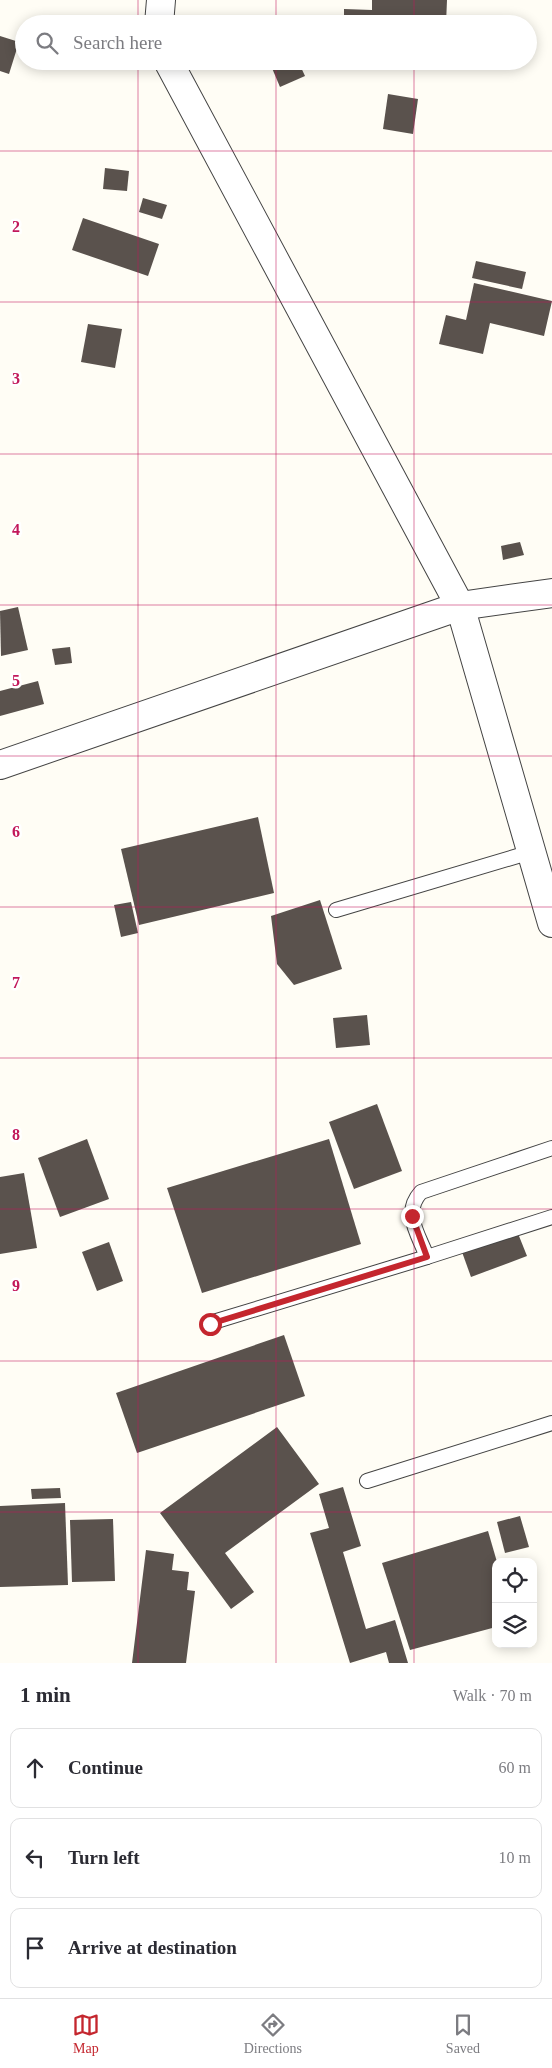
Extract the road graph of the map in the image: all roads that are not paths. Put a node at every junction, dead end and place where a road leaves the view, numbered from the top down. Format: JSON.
{"nodes":[{"id":1,"x":161,"y":0,"type":"edge"},
{"id":2,"x":160,"y":15,"type":"edge"},
{"id":3,"x":173,"y":70,"type":"edge"},
{"id":4,"x":552,"y":592,"type":"edge"},
{"id":5,"x":460,"y":606,"type":"junction"},
{"id":6,"x":0,"y":765,"type":"edge"},
{"id":7,"x":532,"y":852,"type":"junction"},
{"id":8,"x":336,"y":910,"type":"dead end"},
{"id":9,"x":552,"y":923,"type":"edge"},
{"id":10,"x":552,"y":1148,"type":"edge"},
{"id":11,"x":552,"y":1218,"type":"edge"},
{"id":12,"x":427,"y":1257,"type":"junction"},
{"id":13,"x":210,"y":1324,"type":"dead end"},
{"id":14,"x":552,"y":1423,"type":"edge"},
{"id":15,"x":367,"y":1481,"type":"dead end"}],
"edges":[{"from":1,"to":2,"type":"street"},
{"from":3,"to":5,"type":"street"},
{"from":4,"to":5,"type":"street"},
{"from":5,"to":6,"type":"street"},
{"from":5,"to":7,"type":"street"},
{"from":7,"to":8,"type":"lane"},
{"from":7,"to":9,"type":"street"},
{"from":10,"to":12,"type":"lane"},
{"from":11,"to":12,"type":"lane"},
{"from":12,"to":13,"type":"lane"},
{"from":14,"to":15,"type":"lane"}]}
